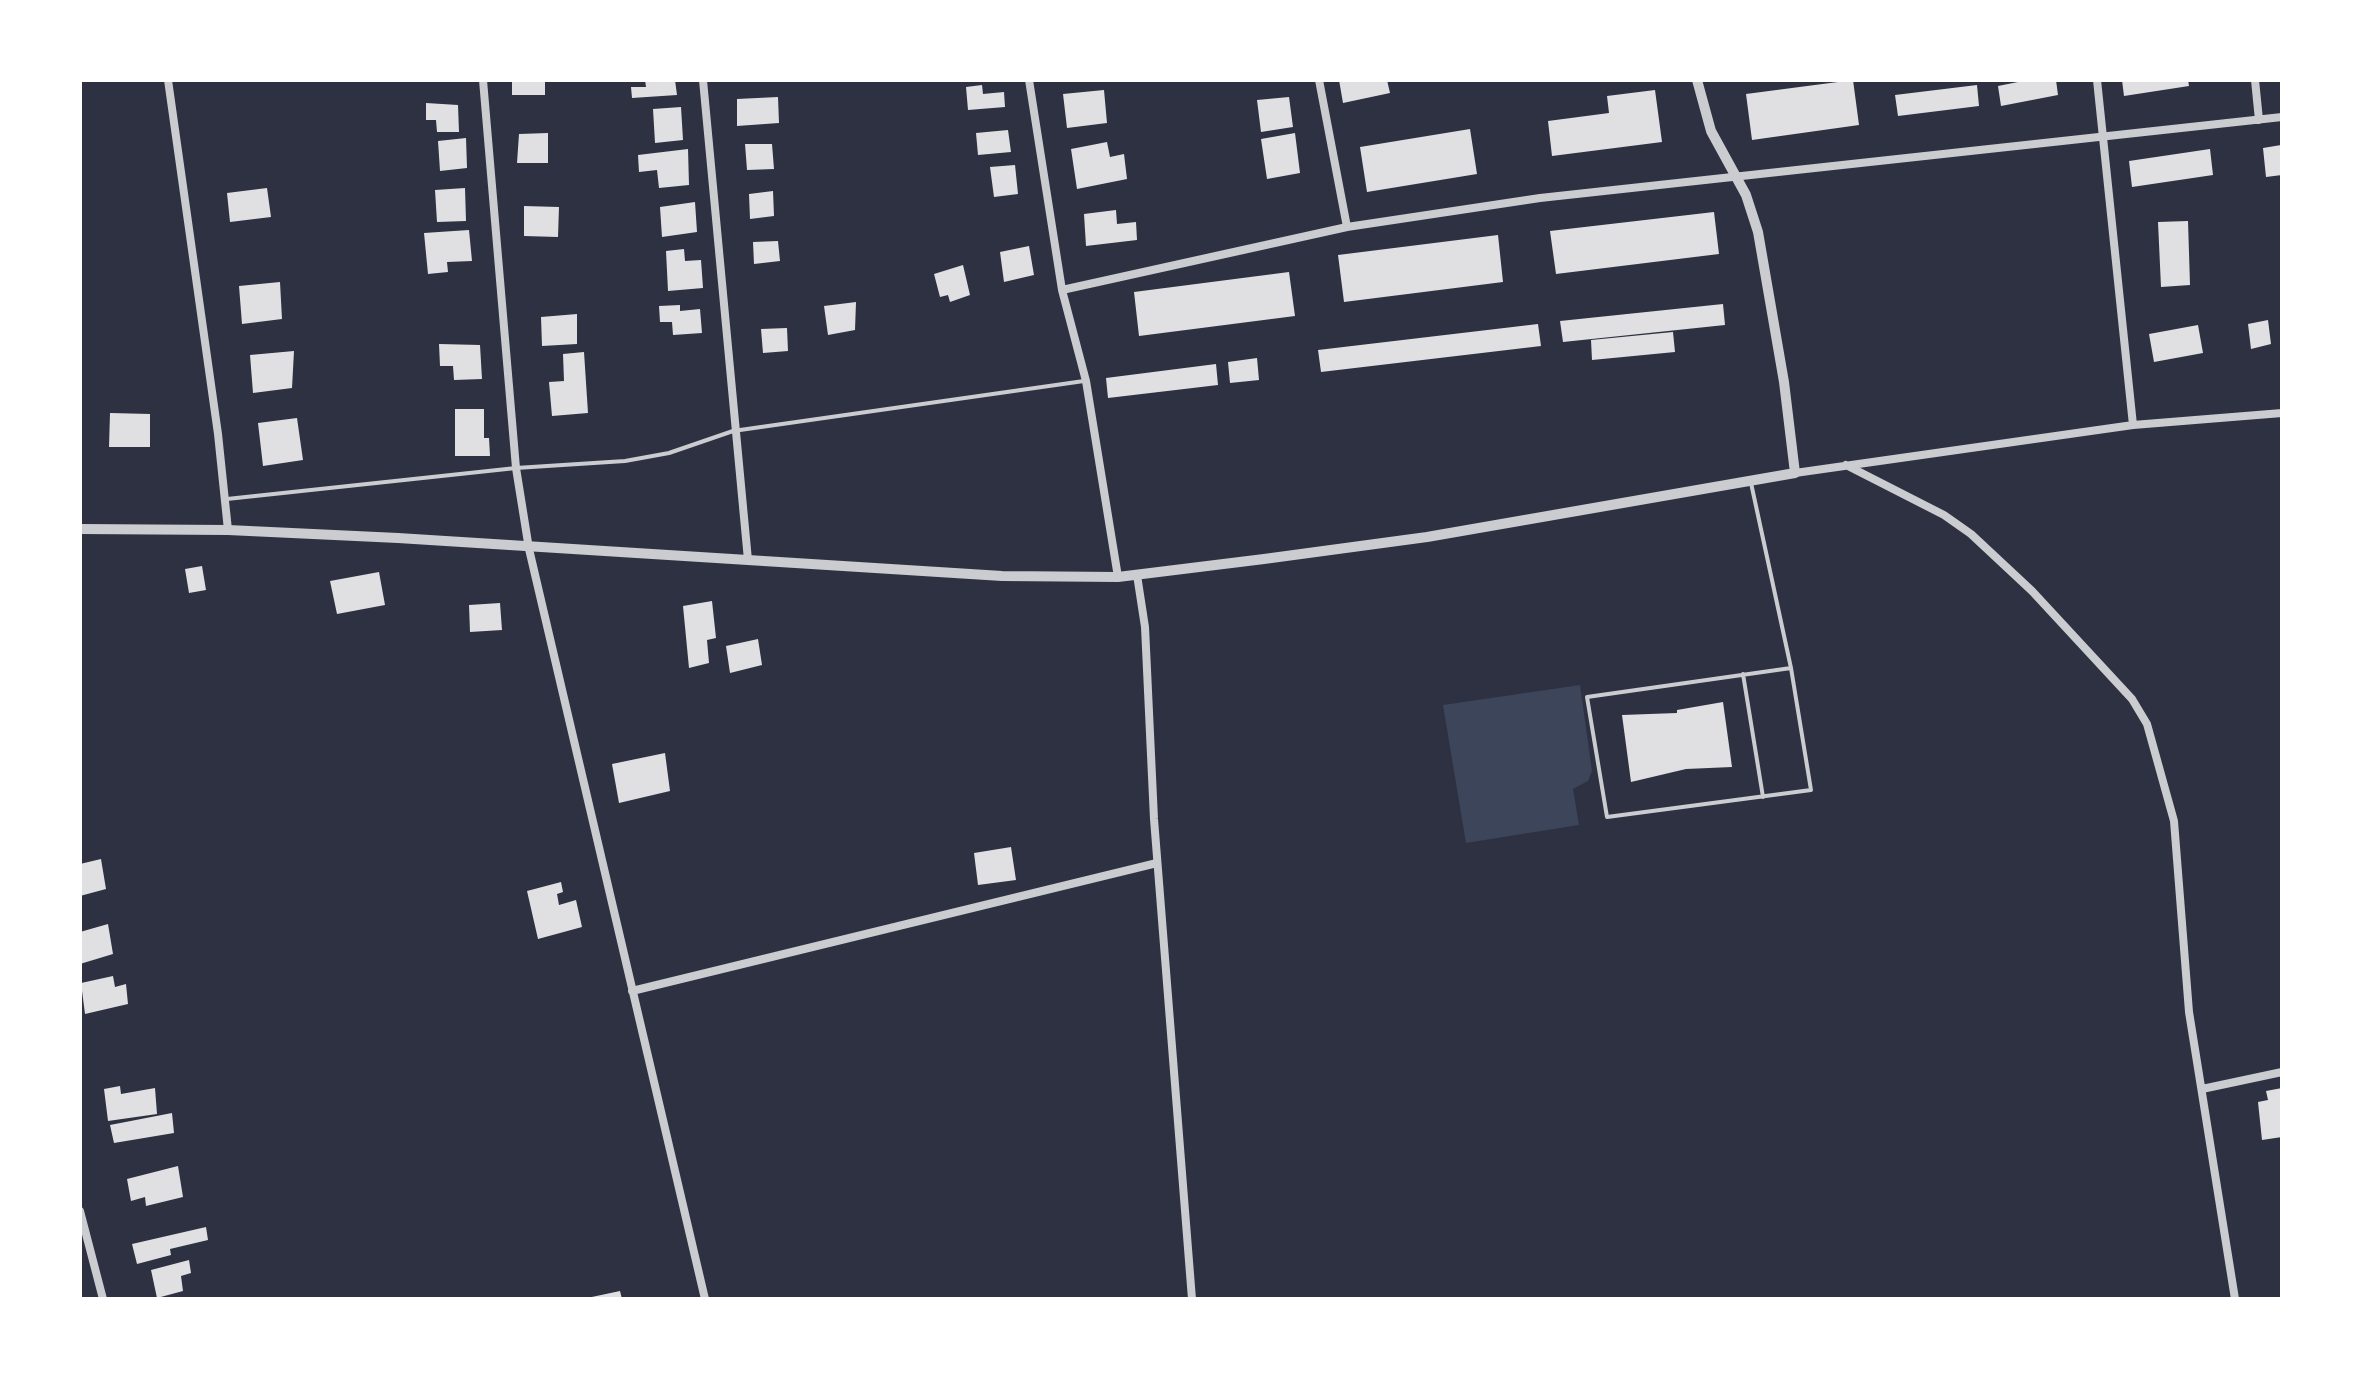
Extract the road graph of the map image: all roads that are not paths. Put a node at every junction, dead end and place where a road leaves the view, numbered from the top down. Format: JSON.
{"nodes":[{"id":1,"x":168,"y":80,"type":"edge"},
{"id":2,"x":483,"y":80,"type":"edge"},
{"id":3,"x":703,"y":80,"type":"edge"},
{"id":4,"x":1029,"y":80,"type":"edge"},
{"id":5,"x":1319,"y":80,"type":"edge"},
{"id":6,"x":1697,"y":80,"type":"edge"},
{"id":7,"x":2097,"y":80,"type":"edge"},
{"id":8,"x":2255,"y":80,"type":"edge"},
{"id":9,"x":2282,"y":117,"type":"edge"},
{"id":10,"x":2259,"y":120,"type":"junction"},
{"id":11,"x":2103,"y":138,"type":"junction"},
{"id":12,"x":1736,"y":176,"type":"junction"},
{"id":13,"x":1347,"y":227,"type":"junction"},
{"id":14,"x":1062,"y":290,"type":"junction"},
{"id":15,"x":1086,"y":381,"type":"junction"},
{"id":16,"x":2282,"y":413,"type":"edge"},
{"id":17,"x":2133,"y":425,"type":"junction"},
{"id":18,"x":733,"y":431,"type":"junction"},
{"id":19,"x":1846,"y":465,"type":"junction"},
{"id":20,"x":516,"y":468,"type":"junction"},
{"id":21,"x":1795,"y":473,"type":"junction"},
{"id":22,"x":1751,"y":483,"type":"junction"},
{"id":23,"x":225,"y":499,"type":"junction"},
{"id":24,"x":80,"y":529,"type":"edge"},
{"id":25,"x":228,"y":530,"type":"junction"},
{"id":26,"x":529,"y":549,"type":"junction"},
{"id":27,"x":748,"y":560,"type":"junction"},
{"id":28,"x":1137,"y":575,"type":"junction"},
{"id":29,"x":1118,"y":577,"type":"junction"},
{"id":30,"x":1791,"y":668,"type":"junction"},
{"id":31,"x":1743,"y":674,"type":"junction"},
{"id":32,"x":1763,"y":797,"type":"junction"},
{"id":33,"x":1157,"y":863,"type":"junction"},
{"id":34,"x":632,"y":991,"type":"junction"},
{"id":35,"x":2282,"y":1072,"type":"edge"},
{"id":36,"x":2202,"y":1089,"type":"junction"},
{"id":37,"x":80,"y":1211,"type":"edge"},
{"id":38,"x":103,"y":1299,"type":"edge"},
{"id":39,"x":705,"y":1299,"type":"edge"},
{"id":40,"x":1192,"y":1299,"type":"edge"},
{"id":41,"x":2235,"y":1299,"type":"edge"}],
"edges":[{"from":1,"to":23,"type":"street"},
{"from":2,"to":20,"type":"street"},
{"from":3,"to":18,"type":"street"},
{"from":4,"to":14,"type":"street"},
{"from":5,"to":13,"type":"street"},
{"from":6,"to":12,"type":"street"},
{"from":7,"to":11,"type":"street"},
{"from":8,"to":10,"type":"street"},
{"from":9,"to":10,"type":"street"},
{"from":10,"to":11,"type":"street"},
{"from":11,"to":12,"type":"street"},
{"from":11,"to":17,"type":"street"},
{"from":12,"to":13,"type":"street"},
{"from":12,"to":21,"type":"street"},
{"from":13,"to":14,"type":"street"},
{"from":14,"to":15,"type":"street"},
{"from":15,"to":18,"type":"lane"},
{"from":15,"to":29,"type":"street"},
{"from":16,"to":17,"type":"street"},
{"from":17,"to":19,"type":"street"},
{"from":18,"to":20,"type":"lane"},
{"from":18,"to":27,"type":"street"},
{"from":19,"to":21,"type":"street"},
{"from":19,"to":36,"type":"street"},
{"from":20,"to":23,"type":"lane"},
{"from":20,"to":26,"type":"street"},
{"from":21,"to":22,"type":"street"},
{"from":22,"to":28,"type":"street"},
{"from":22,"to":30,"type":"lane"},
{"from":23,"to":25,"type":"street"},
{"from":24,"to":25,"type":"street"},
{"from":25,"to":26,"type":"street"},
{"from":26,"to":27,"type":"street"},
{"from":26,"to":34,"type":"street"},
{"from":27,"to":29,"type":"street"},
{"from":28,"to":29,"type":"street"},
{"from":28,"to":33,"type":"street"},
{"from":30,"to":31,"type":"lane"},
{"from":30,"to":32,"type":"lane"},
{"from":31,"to":32,"type":"lane"},
{"from":31,"to":32,"type":"lane"},
{"from":33,"to":34,"type":"street"},
{"from":33,"to":40,"type":"street"},
{"from":34,"to":39,"type":"street"},
{"from":35,"to":36,"type":"street"},
{"from":36,"to":41,"type":"street"},
{"from":37,"to":38,"type":"street"}]}
